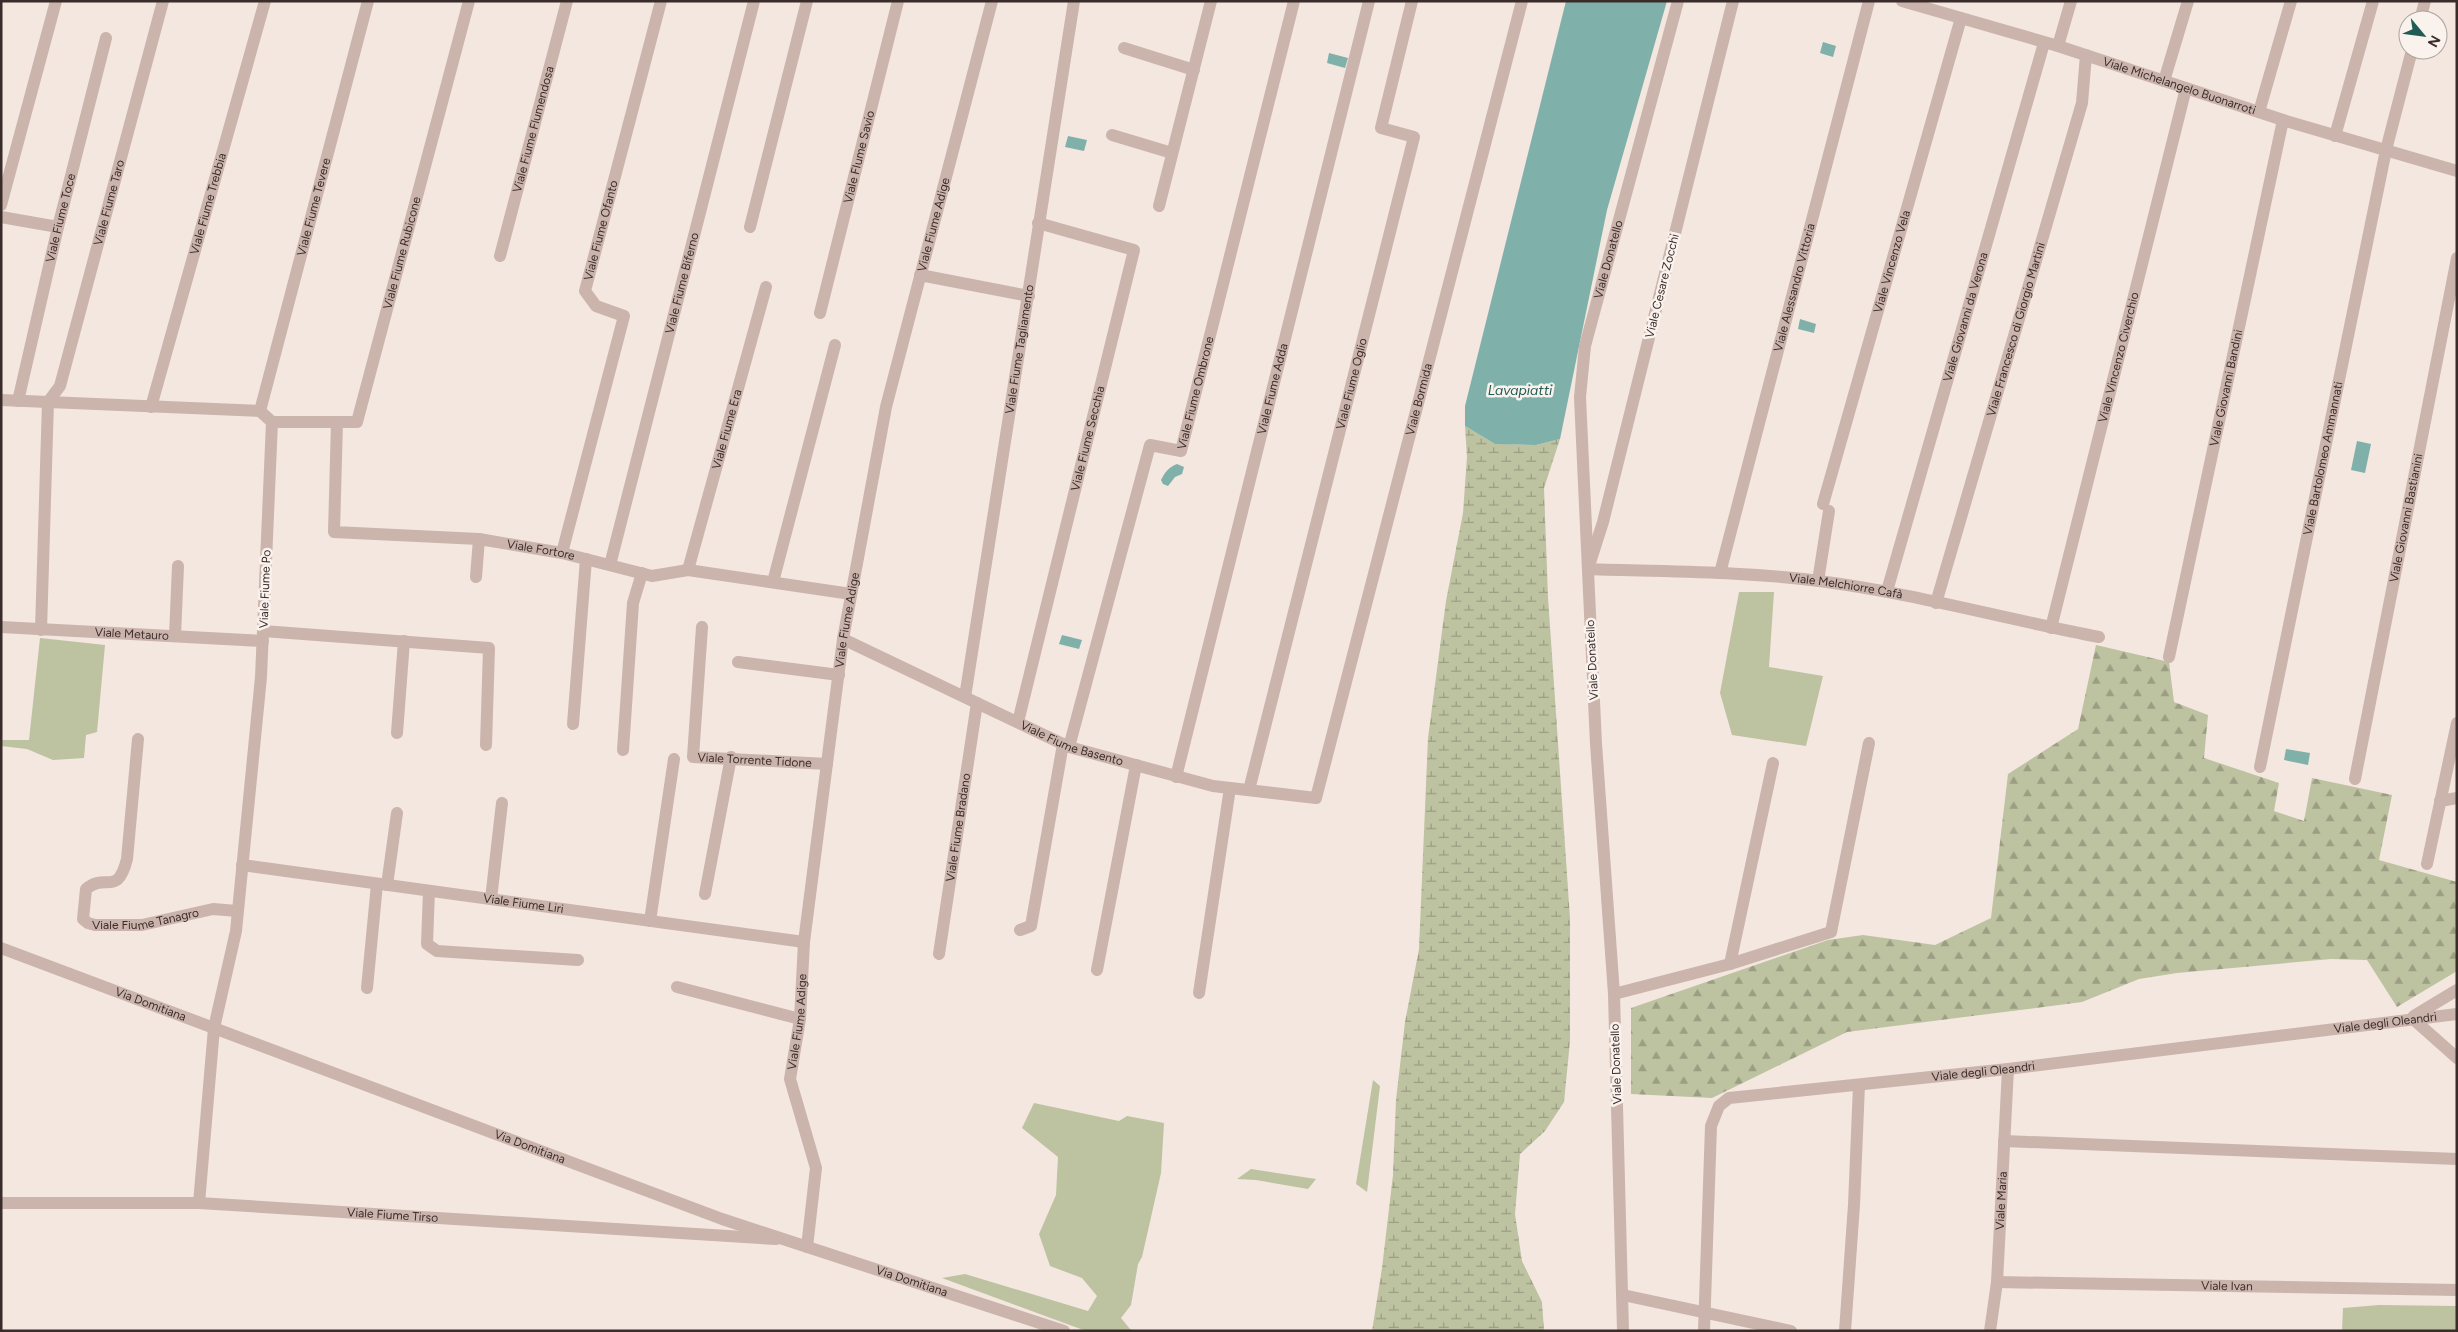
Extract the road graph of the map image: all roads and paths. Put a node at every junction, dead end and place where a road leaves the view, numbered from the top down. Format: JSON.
{"nodes":[{"id":1,"x":56,"y":1,"type":"edge"},
{"id":2,"x":163,"y":1,"type":"edge"},
{"id":3,"x":265,"y":1,"type":"edge"},
{"id":4,"x":368,"y":1,"type":"edge"},
{"id":5,"x":469,"y":1,"type":"edge"},
{"id":6,"x":567,"y":1,"type":"edge"},
{"id":7,"x":661,"y":1,"type":"edge"},
{"id":8,"x":754,"y":1,"type":"edge"},
{"id":9,"x":807,"y":1,"type":"edge"},
{"id":10,"x":898,"y":1,"type":"edge"},
{"id":11,"x":992,"y":1,"type":"edge"},
{"id":12,"x":1074,"y":1,"type":"edge"},
{"id":13,"x":1212,"y":1,"type":"edge"},
{"id":14,"x":1294,"y":1,"type":"edge"},
{"id":15,"x":1369,"y":1,"type":"edge"},
{"id":16,"x":1412,"y":1,"type":"edge"},
{"id":17,"x":1522,"y":1,"type":"edge"},
{"id":18,"x":1678,"y":1,"type":"edge"},
{"id":19,"x":1733,"y":1,"type":"edge"},
{"id":20,"x":1869,"y":1,"type":"edge"},
{"id":21,"x":1902,"y":1,"type":"edge"},
{"id":22,"x":1949,"y":1,"type":"edge"},
{"id":23,"x":2071,"y":1,"type":"edge"},
{"id":24,"x":2188,"y":1,"type":"edge"},
{"id":25,"x":2291,"y":1,"type":"edge"},
{"id":26,"x":2373,"y":1,"type":"edge"},
{"id":27,"x":1946,"y":14,"type":"junction"},
{"id":28,"x":1961,"y":18,"type":"junction"},
{"id":29,"x":106,"y":38,"type":"dead end"},
{"id":30,"x":2044,"y":43,"type":"junction"},
{"id":31,"x":2058,"y":46,"type":"junction"},
{"id":32,"x":1124,"y":48,"type":"dead end"},
{"id":33,"x":2086,"y":55,"type":"junction"},
{"id":34,"x":2409,"y":60,"type":"edge"},
{"id":35,"x":1194,"y":70,"type":"junction"},
{"id":36,"x":2164,"y":81,"type":"junction"},
{"id":37,"x":2186,"y":88,"type":"junction"},
{"id":38,"x":2259,"y":112,"type":"junction"},
{"id":39,"x":2282,"y":120,"type":"junction"},
{"id":40,"x":1112,"y":135,"type":"dead end"},
{"id":41,"x":2335,"y":136,"type":"junction"},
{"id":42,"x":2386,"y":150,"type":"junction"},
{"id":43,"x":1172,"y":153,"type":"junction"},
{"id":44,"x":2457,"y":171,"type":"edge"},
{"id":45,"x":1,"y":205,"type":"edge"},
{"id":46,"x":1159,"y":206,"type":"dead end"},
{"id":47,"x":1,"y":217,"type":"edge"},
{"id":48,"x":1038,"y":223,"type":"junction"},
{"id":49,"x":58,"y":227,"type":"junction"},
{"id":50,"x":750,"y":227,"type":"dead end"},
{"id":51,"x":500,"y":256,"type":"dead end"},
{"id":52,"x":2457,"y":258,"type":"edge"},
{"id":53,"x":920,"y":275,"type":"junction"},
{"id":54,"x":766,"y":288,"type":"dead end"},
{"id":55,"x":1029,"y":296,"type":"junction"},
{"id":56,"x":820,"y":313,"type":"dead end"},
{"id":57,"x":835,"y":345,"type":"dead end"},
{"id":58,"x":1,"y":400,"type":"edge"},
{"id":59,"x":18,"y":401,"type":"junction"},
{"id":60,"x":48,"y":402,"type":"junction"},
{"id":61,"x":152,"y":406,"type":"junction"},
{"id":62,"x":260,"y":411,"type":"junction"},
{"id":63,"x":272,"y":422,"type":"junction"},
{"id":64,"x":337,"y":422,"type":"junction"},
{"id":65,"x":479,"y":539,"type":"junction"},
{"id":66,"x":562,"y":553,"type":"junction"},
{"id":67,"x":586,"y":559,"type":"junction"},
{"id":68,"x":610,"y":565,"type":"junction"},
{"id":69,"x":178,"y":566,"type":"dead end"},
{"id":70,"x":1588,"y":569,"type":"junction"},
{"id":71,"x":688,"y":570,"type":"junction"},
{"id":72,"x":642,"y":573,"type":"junction"},
{"id":73,"x":1720,"y":573,"type":"junction"},
{"id":74,"x":476,"y":577,"type":"dead end"},
{"id":75,"x":1818,"y":581,"type":"junction"},
{"id":76,"x":773,"y":582,"type":"junction"},
{"id":77,"x":1887,"y":592,"type":"junction"},
{"id":78,"x":851,"y":594,"type":"junction"},
{"id":79,"x":1936,"y":603,"type":"junction"},
{"id":80,"x":1,"y":627,"type":"edge"},
{"id":81,"x":702,"y":627,"type":"dead end"},
{"id":82,"x":2051,"y":628,"type":"junction"},
{"id":83,"x":41,"y":630,"type":"junction"},
{"id":84,"x":175,"y":636,"type":"junction"},
{"id":85,"x":263,"y":636,"type":"junction"},
{"id":86,"x":2099,"y":637,"type":"dead end"},
{"id":87,"x":843,"y":639,"type":"junction"},
{"id":88,"x":404,"y":642,"type":"junction"},
{"id":89,"x":2169,"y":657,"type":"dead end"},
{"id":90,"x":738,"y":662,"type":"dead end"},
{"id":91,"x":839,"y":675,"type":"junction"},
{"id":92,"x":971,"y":700,"type":"junction"},
{"id":93,"x":1018,"y":722,"type":"junction"},
{"id":94,"x":2457,"y":723,"type":"edge"},
{"id":95,"x":573,"y":724,"type":"dead end"},
{"id":96,"x":397,"y":733,"type":"dead end"},
{"id":97,"x":138,"y":739,"type":"dead end"},
{"id":98,"x":1869,"y":743,"type":"dead end"},
{"id":99,"x":486,"y":745,"type":"dead end"},
{"id":100,"x":1066,"y":745,"type":"junction"},
{"id":101,"x":623,"y":750,"type":"dead end"},
{"id":102,"x":731,"y":757,"type":"junction"},
{"id":103,"x":674,"y":759,"type":"dead end"},
{"id":104,"x":1773,"y":763,"type":"dead end"},
{"id":105,"x":827,"y":764,"type":"junction"},
{"id":106,"x":1136,"y":765,"type":"junction"},
{"id":107,"x":2260,"y":766,"type":"dead end"},
{"id":108,"x":2446,"y":773,"type":"junction"},
{"id":109,"x":1176,"y":777,"type":"junction"},
{"id":110,"x":2355,"y":779,"type":"dead end"},
{"id":111,"x":2457,"y":783,"type":"edge"},
{"id":112,"x":1230,"y":788,"type":"junction"},
{"id":113,"x":1249,"y":790,"type":"junction"},
{"id":114,"x":1316,"y":798,"type":"joint"},
{"id":115,"x":2457,"y":798,"type":"edge"},
{"id":116,"x":2440,"y":801,"type":"junction"},
{"id":117,"x":502,"y":803,"type":"dead end"},
{"id":118,"x":397,"y":813,"type":"dead end"},
{"id":119,"x":2427,"y":864,"type":"dead end"},
{"id":120,"x":242,"y":865,"type":"junction"},
{"id":121,"x":382,"y":884,"type":"junction"},
{"id":122,"x":429,"y":891,"type":"junction"},
{"id":123,"x":704,"y":894,"type":"dead end"},
{"id":124,"x":491,"y":899,"type":"junction"},
{"id":125,"x":238,"y":911,"type":"junction"},
{"id":126,"x":650,"y":921,"type":"junction"},
{"id":127,"x":1020,"y":930,"type":"dead end"},
{"id":128,"x":804,"y":942,"type":"junction"},
{"id":129,"x":1,"y":948,"type":"edge"},
{"id":130,"x":939,"y":954,"type":"dead end"},
{"id":131,"x":578,"y":960,"type":"dead end"},
{"id":132,"x":1730,"y":964,"type":"junction"},
{"id":133,"x":1097,"y":970,"type":"dead end"},
{"id":134,"x":677,"y":987,"type":"dead end"},
{"id":135,"x":367,"y":988,"type":"dead end"},
{"id":136,"x":2457,"y":990,"type":"edge"},
{"id":137,"x":1199,"y":993,"type":"dead end"},
{"id":138,"x":1614,"y":994,"type":"junction"},
{"id":139,"x":2457,"y":1014,"type":"edge"},
{"id":140,"x":2412,"y":1018,"type":"junction"},
{"id":141,"x":800,"y":1019,"type":"junction"},
{"id":142,"x":214,"y":1028,"type":"junction"},
{"id":143,"x":2457,"y":1058,"type":"edge"},
{"id":144,"x":2008,"y":1069,"type":"junction"},
{"id":145,"x":1859,"y":1085,"type":"junction"},
{"id":146,"x":2004,"y":1141,"type":"junction"},
{"id":147,"x":2457,"y":1159,"type":"edge"},
{"id":148,"x":1,"y":1203,"type":"edge"},
{"id":149,"x":199,"y":1204,"type":"junction"},
{"id":150,"x":783,"y":1239,"type":"junction"},
{"id":151,"x":808,"y":1247,"type":"junction"},
{"id":152,"x":1997,"y":1282,"type":"junction"},
{"id":153,"x":2457,"y":1290,"type":"edge"},
{"id":154,"x":1622,"y":1295,"type":"junction"},
{"id":155,"x":1705,"y":1313,"type":"junction"},
{"id":156,"x":1064,"y":1331,"type":"edge"},
{"id":157,"x":1623,"y":1331,"type":"edge"},
{"id":158,"x":1704,"y":1331,"type":"edge"},
{"id":159,"x":1791,"y":1331,"type":"edge"},
{"id":160,"x":1845,"y":1331,"type":"edge"},
{"id":161,"x":1990,"y":1331,"type":"edge"}],
"edges":[{"from":1,"to":45,"type":"street"},
{"from":2,"to":60,"type":"street","name":"Viale Fiume Taro"},
{"from":3,"to":61,"type":"street","name":"Viale Fiume Trebbia"},
{"from":4,"to":62,"type":"street","name":"Viale Fiume Tevere"},
{"from":5,"to":64,"type":"street","name":"Viale Fiume Rubicone"},
{"from":6,"to":51,"type":"street","name":"Viale Fiume Flumendosa"},
{"from":7,"to":66,"type":"street","name":"Viale Fiume Ofanto"},
{"from":8,"to":68,"type":"street","name":"Viale Fiume Biferno"},
{"from":9,"to":50,"type":"street"},
{"from":10,"to":56,"type":"street","name":"Viale FIume Savio"},
{"from":11,"to":53,"type":"street","name":"Viale Fiume Adige"},
{"from":12,"to":48,"type":"street","name":"Viale Fiume Tagliamento"},
{"from":13,"to":35,"type":"street"},
{"from":14,"to":100,"type":"street","name":"Viale Fiume Ombrone"},
{"from":15,"to":109,"type":"street","name":"Viale Fiume Adda"},
{"from":16,"to":113,"type":"street","name":"Viale Fiume Oglio"},
{"from":17,"to":114,"type":"street","name":"Viale Bormida"},
{"from":18,"to":70,"type":"street","name":"Viale Donatello"},
{"from":19,"to":70,"type":"street","name":"Viale Cesare Zocchi"},
{"from":20,"to":73,"type":"street","name":"Viale Alessandro Vittoria"},
{"from":21,"to":27,"type":"street","name":"Viale Michelangelo Buonarroti"},
{"from":22,"to":27,"type":"street"},
{"from":23,"to":31,"type":"street"},
{"from":24,"to":36,"type":"street"},
{"from":25,"to":38,"type":"street"},
{"from":26,"to":41,"type":"street"},
{"from":27,"to":28,"type":"street","name":"Viale Michelangelo Buonarroti"},
{"from":28,"to":30,"type":"street","name":"Viale Michelangelo Buonarroti"},
{"from":28,"to":75,"type":"street","name":"Viale Vincenzo Vela"},
{"from":29,"to":49,"type":"street","name":"Viale Fiume Toce"},
{"from":30,"to":31,"type":"street","name":"Viale Michelangelo Buonarroti"},
{"from":30,"to":77,"type":"street","name":"Viale Giovanni da Verona"},
{"from":31,"to":33,"type":"street","name":"Viale Michelangelo Buonarroti"},
{"from":32,"to":35,"type":"street"},
{"from":33,"to":36,"type":"street","name":"Viale Michelangelo Buonarroti"},
{"from":33,"to":79,"type":"street","name":"Viale Francesco di Giorgio Martini"},
{"from":34,"to":42,"type":"street","name":"Viale Bartolomeo Ammannati"},
{"from":35,"to":43,"type":"street"},
{"from":36,"to":37,"type":"street","name":"Viale Michelangelo Buonarroti"},
{"from":37,"to":38,"type":"street","name":"Viale Michelangelo Buonarroti"},
{"from":37,"to":82,"type":"street","name":"Viale Vincenzo Civerchio"},
{"from":38,"to":39,"type":"street","name":"Viale Michelangelo Buonarroti"},
{"from":39,"to":41,"type":"street","name":"Viale Michelangelo Buonarroti"},
{"from":39,"to":89,"type":"street","name":"Viale Giovanni Bandini"},
{"from":40,"to":43,"type":"street"},
{"from":41,"to":42,"type":"street","name":"Viale Michelangelo Buonarroti"},
{"from":42,"to":44,"type":"street","name":"Viale Michelangelo Buonarroti"},
{"from":42,"to":107,"type":"street","name":"Viale Bartolomeo Ammannati"},
{"from":43,"to":46,"type":"street"},
{"from":47,"to":49,"type":"street"},
{"from":48,"to":55,"type":"street","name":"Viale Fiume Tagliamento"},
{"from":48,"to":93,"type":"street","name":"Viale Fiume Secchia"},
{"from":49,"to":59,"type":"street","name":"Viale Fiume Toce"},
{"from":52,"to":110,"type":"street","name":"Viale Giovanni Bastianini"},
{"from":53,"to":55,"type":"street"},
{"from":53,"to":78,"type":"street","name":"Viale Fiume Adige"},
{"from":54,"to":71,"type":"street","name":"Viale Fiume Era"},
{"from":55,"to":92,"type":"street","name":"Viale Fiume Tagliamento"},
{"from":57,"to":76,"type":"street"},
{"from":58,"to":59,"type":"street"},
{"from":59,"to":60,"type":"street"},
{"from":60,"to":61,"type":"street"},
{"from":60,"to":83,"type":"street"},
{"from":61,"to":62,"type":"street"},
{"from":62,"to":63,"type":"street"},
{"from":63,"to":64,"type":"street","name":"Viale Fiume Rubicone"},
{"from":63,"to":85,"type":"street","name":"Viale Fiume Po"},
{"from":64,"to":65,"type":"street","name":"Viale Fortore"},
{"from":65,"to":66,"type":"street","name":"Viale Fortore"},
{"from":65,"to":74,"type":"street"},
{"from":66,"to":67,"type":"street","name":"Viale Fortore"},
{"from":67,"to":68,"type":"street","name":"Viale Fortore"},
{"from":67,"to":95,"type":"street"},
{"from":68,"to":72,"type":"street","name":"Viale Fortore"},
{"from":69,"to":84,"type":"street"},
{"from":70,"to":73,"type":"street","name":"Viale Melchiorre Cafà"},
{"from":70,"to":138,"type":"street","name":"Viale Donatello"},
{"from":71,"to":72,"type":"street","name":"Viale Fortore"},
{"from":71,"to":76,"type":"street","name":"Viale Fortore"},
{"from":72,"to":101,"type":"street"},
{"from":73,"to":75,"type":"street","name":"Viale Melchiorre Cafà"},
{"from":75,"to":77,"type":"street","name":"Viale Melchiorre Cafà"},
{"from":76,"to":78,"type":"street","name":"Viale Fortore"},
{"from":77,"to":79,"type":"street","name":"Viale Melchiorre Cafà"},
{"from":78,"to":87,"type":"street","name":"Viale Fiume Adige"},
{"from":79,"to":82,"type":"street","name":"Viale Melchiorre Cafà"},
{"from":80,"to":83,"type":"street","name":"Viale Metauro"},
{"from":81,"to":102,"type":"street","name":"Viale Torrente Tidone"},
{"from":82,"to":86,"type":"street","name":"Viale Melchiorre Cafà"},
{"from":83,"to":84,"type":"street","name":"Viale Metauro"},
{"from":84,"to":85,"type":"street","name":"Viale Metauro"},
{"from":85,"to":88,"type":"street","name":"Viale Metauro"},
{"from":85,"to":120,"type":"street","name":"Viale Fiume Po"},
{"from":87,"to":91,"type":"street","name":"Viale Fiume Adige"},
{"from":87,"to":92,"type":"street","name":"Viale Fiume Basento"},
{"from":88,"to":96,"type":"street"},
{"from":88,"to":99,"type":"street","name":"Viale Metauro"},
{"from":90,"to":91,"type":"street"},
{"from":91,"to":105,"type":"street","name":"Viale Fiume Adige"},
{"from":92,"to":93,"type":"street","name":"Viale Fiume Basento"},
{"from":92,"to":130,"type":"street","name":"Viale Fiume Bradano"},
{"from":93,"to":100,"type":"street","name":"Viale Fiume Basento"},
{"from":94,"to":108,"type":"street"},
{"from":97,"to":125,"type":"street","name":"Viale Fiume Tanagro"},
{"from":98,"to":132,"type":"street"},
{"from":100,"to":106,"type":"street","name":"Viale Fiume Basento"},
{"from":100,"to":127,"type":"street"},
{"from":102,"to":105,"type":"street","name":"Viale Torrente Tidone"},
{"from":102,"to":123,"type":"street"},
{"from":103,"to":126,"type":"street"},
{"from":104,"to":132,"type":"street"},
{"from":105,"to":128,"type":"street","name":"Viale Fiume Adige"},
{"from":106,"to":109,"type":"street","name":"Viale Fiume Basento"},
{"from":106,"to":133,"type":"street"},
{"from":108,"to":111,"type":"street"},
{"from":108,"to":116,"type":"street"},
{"from":109,"to":112,"type":"street","name":"Viale Fiume Basento"},
{"from":112,"to":113,"type":"street","name":"Viale Fiume Basento"},
{"from":112,"to":137,"type":"street"},
{"from":113,"to":114,"type":"street","name":"Viale Fiume Basento"},
{"from":115,"to":116,"type":"street"},
{"from":116,"to":119,"type":"street"},
{"from":117,"to":124,"type":"street"},
{"from":118,"to":121,"type":"street"},
{"from":120,"to":121,"type":"street","name":"Viale Fiume Liri"},
{"from":120,"to":125,"type":"street","name":"Viale Fiume Po"},
{"from":121,"to":122,"type":"street","name":"Viale Fiume Liri"},
{"from":121,"to":135,"type":"street"},
{"from":122,"to":124,"type":"street","name":"Viale Fiume Liri"},
{"from":122,"to":131,"type":"street"},
{"from":124,"to":126,"type":"street","name":"Viale Fiume Liri"},
{"from":125,"to":142,"type":"street","name":"Viale Fiume Po"},
{"from":126,"to":128,"type":"street","name":"Viale Fiume Liri"},
{"from":128,"to":141,"type":"street","name":"Viale Fiume Adige"},
{"from":129,"to":142,"type":"street","name":"Via Domitiana"},
{"from":132,"to":138,"type":"street"},
{"from":134,"to":141,"type":"street"},
{"from":136,"to":140,"type":"street"},
{"from":138,"to":154,"type":"street","name":"Viale Donatello"},
{"from":139,"to":140,"type":"street","name":"Viale degli Oleandri"},
{"from":140,"to":143,"type":"street"},
{"from":140,"to":144,"type":"street","name":"Viale degli Oleandri"},
{"from":141,"to":151,"type":"street","name":"Viale Fiume Adige"},
{"from":142,"to":149,"type":"street","name":"Viale Fiume Po"},
{"from":142,"to":150,"type":"street","name":"Via Domitiana"},
{"from":144,"to":145,"type":"street","name":"Viale degli Oleandri"},
{"from":144,"to":146,"type":"street","name":"Viale Maria"},
{"from":145,"to":155,"type":"street","name":"Viale degli Oleandri"},
{"from":145,"to":160,"type":"street"},
{"from":146,"to":147,"type":"street"},
{"from":146,"to":152,"type":"street","name":"Viale Maria"},
{"from":148,"to":149,"type":"street","name":"Viale Fiume Tirso"},
{"from":149,"to":150,"type":"street","name":"Viale Fiume Tirso"},
{"from":150,"to":151,"type":"street","name":"Via Domitiana"},
{"from":151,"to":156,"type":"street","name":"Via Domitiana"},
{"from":152,"to":153,"type":"street","name":"Viale Ivan"},
{"from":152,"to":161,"type":"street","name":"Viale Maria"},
{"from":154,"to":155,"type":"street"},
{"from":154,"to":157,"type":"street","name":"Viale Donatello"},
{"from":155,"to":158,"type":"street","name":"Viale degli Oleandri"},
{"from":155,"to":159,"type":"street"}]}
